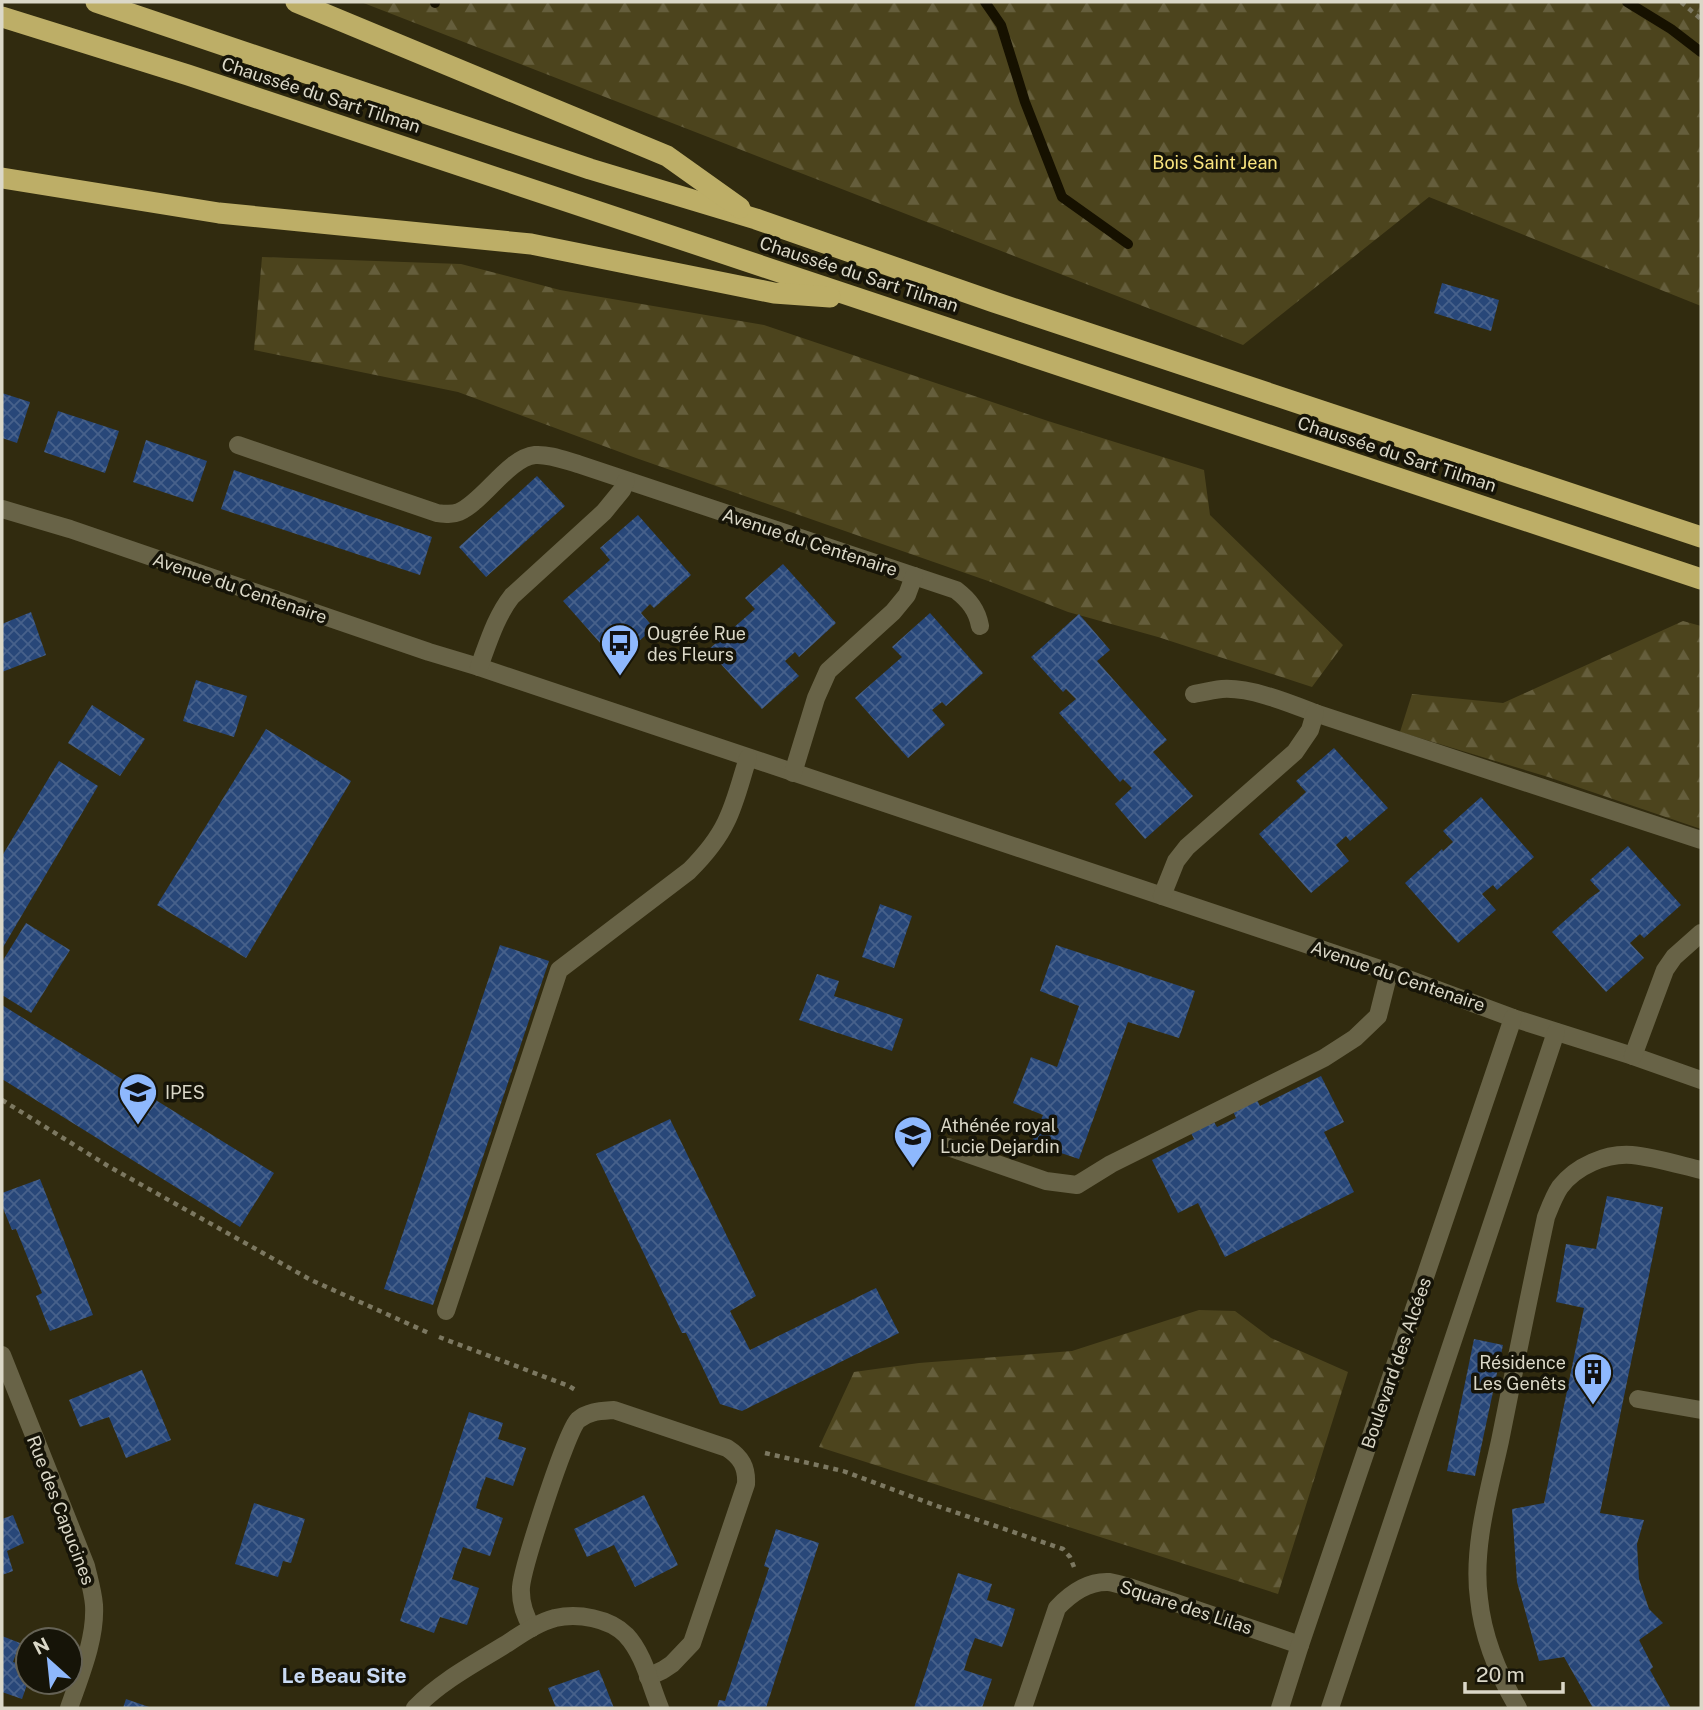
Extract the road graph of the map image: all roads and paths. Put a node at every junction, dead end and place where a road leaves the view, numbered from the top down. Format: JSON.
{"nodes":[{"id":1,"x":96,"y":2,"type":"edge"},
{"id":2,"x":296,"y":2,"type":"edge"},
{"id":3,"x":1681,"y":2,"type":"edge"},
{"id":4,"x":2,"y":18,"type":"edge"},
{"id":5,"x":1701,"y":19,"type":"edge"},
{"id":6,"x":2,"y":178,"type":"edge"},
{"id":7,"x":756,"y":219,"type":"junction"},
{"id":8,"x":860,"y":299,"type":"junction"},
{"id":9,"x":238,"y":445,"type":"dead end"},
{"id":10,"x":626,"y":481,"type":"junction"},
{"id":11,"x":2,"y":510,"type":"edge"},
{"id":12,"x":1701,"y":537,"type":"edge"},
{"id":13,"x":914,"y":576,"type":"junction"},
{"id":14,"x":1701,"y":579,"type":"edge"},
{"id":15,"x":980,"y":626,"type":"dead end"},
{"id":16,"x":478,"y":667,"type":"junction"},
{"id":17,"x":1194,"y":694,"type":"dead end"},
{"id":18,"x":1315,"y":713,"type":"junction"},
{"id":19,"x":748,"y":758,"type":"junction"},
{"id":20,"x":793,"y":773,"type":"junction"},
{"id":21,"x":1701,"y":840,"type":"edge"},
{"id":22,"x":1162,"y":896,"type":"junction"},
{"id":23,"x":1701,"y":933,"type":"edge"},
{"id":24,"x":1389,"y":972,"type":"junction"},
{"id":25,"x":1513,"y":1018,"type":"junction"},
{"id":26,"x":1556,"y":1032,"type":"junction"},
{"id":27,"x":1633,"y":1056,"type":"junction"},
{"id":28,"x":1701,"y":1080,"type":"edge"},
{"id":29,"x":2,"y":1100,"type":"edge"},
{"id":30,"x":948,"y":1147,"type":"dead end"},
{"id":31,"x":1701,"y":1170,"type":"edge"},
{"id":32,"x":446,"y":1311,"type":"dead end"},
{"id":33,"x":2,"y":1355,"type":"edge"},
{"id":34,"x":1638,"y":1399,"type":"dead end"},
{"id":35,"x":1701,"y":1410,"type":"edge"},
{"id":36,"x":587,"y":1414,"type":"junction"},
{"id":37,"x":741,"y":1460,"type":"junction"},
{"id":38,"x":1082,"y":1589,"type":"junction"},
{"id":39,"x":532,"y":1628,"type":"junction"},
{"id":40,"x":1300,"y":1645,"type":"junction"},
{"id":41,"x":648,"y":1677,"type":"junction"},
{"id":42,"x":69,"y":1708,"type":"edge"},
{"id":43,"x":415,"y":1708,"type":"edge"},
{"id":44,"x":660,"y":1708,"type":"edge"},
{"id":45,"x":1023,"y":1708,"type":"edge"},
{"id":46,"x":1280,"y":1708,"type":"edge"},
{"id":47,"x":1330,"y":1708,"type":"edge"},
{"id":48,"x":1518,"y":1708,"type":"edge"}],
"edges":[{"from":1,"to":7,"type":"highway","name":"Chaussée du Sart Tilman"},
{"from":2,"to":7,"type":"highway"},
{"from":3,"to":5,"type":"path"},
{"from":4,"to":8,"type":"highway","name":"Chaussée du Sart Tilman"},
{"from":6,"to":8,"type":"highway"},
{"from":7,"to":12,"type":"highway","name":"Chaussée du Sart Tilman"},
{"from":8,"to":14,"type":"highway","name":"Chaussée du Sart Tilman"},
{"from":9,"to":10,"type":"street","name":"Avenue du Centenaire"},
{"from":10,"to":13,"type":"street","name":"Avenue du Centenaire"},
{"from":10,"to":16,"type":"street"},
{"from":11,"to":16,"type":"street","name":"Avenue du Centenaire"},
{"from":13,"to":15,"type":"street","name":"Avenue du Centenaire"},
{"from":13,"to":20,"type":"street","name":"Avenue du Centenaire"},
{"from":16,"to":19,"type":"street","name":"Avenue du Centenaire"},
{"from":17,"to":18,"type":"street"},
{"from":18,"to":21,"type":"street"},
{"from":18,"to":22,"type":"street"},
{"from":19,"to":20,"type":"street","name":"Avenue du Centenaire"},
{"from":19,"to":32,"type":"street"},
{"from":20,"to":22,"type":"street","name":"Avenue du Centenaire"},
{"from":22,"to":24,"type":"street","name":"Avenue du Centenaire"},
{"from":23,"to":27,"type":"street"},
{"from":24,"to":25,"type":"street","name":"Avenue du Centenaire"},
{"from":24,"to":30,"type":"street"},
{"from":25,"to":26,"type":"street","name":"Avenue du Centenaire"},
{"from":25,"to":40,"type":"street","name":"Boulevard des Alcées"},
{"from":26,"to":27,"type":"street","name":"Avenue du Centenaire"},
{"from":26,"to":47,"type":"street"},
{"from":27,"to":28,"type":"street","name":"Avenue du Centenaire"},
{"from":29,"to":36,"type":"path"},
{"from":31,"to":48,"type":"street"},
{"from":33,"to":42,"type":"street","name":"Rue des Capucines"},
{"from":34,"to":35,"type":"street"},
{"from":36,"to":37,"type":"street"},
{"from":36,"to":39,"type":"street"},
{"from":37,"to":38,"type":"path"},
{"from":37,"to":41,"type":"street"},
{"from":38,"to":40,"type":"street","name":"Square des Lilas"},
{"from":38,"to":45,"type":"street"},
{"from":39,"to":41,"type":"street"},
{"from":39,"to":43,"type":"street"},
{"from":40,"to":46,"type":"street","name":"Boulevard des Alcées"},
{"from":41,"to":44,"type":"street"}]}
